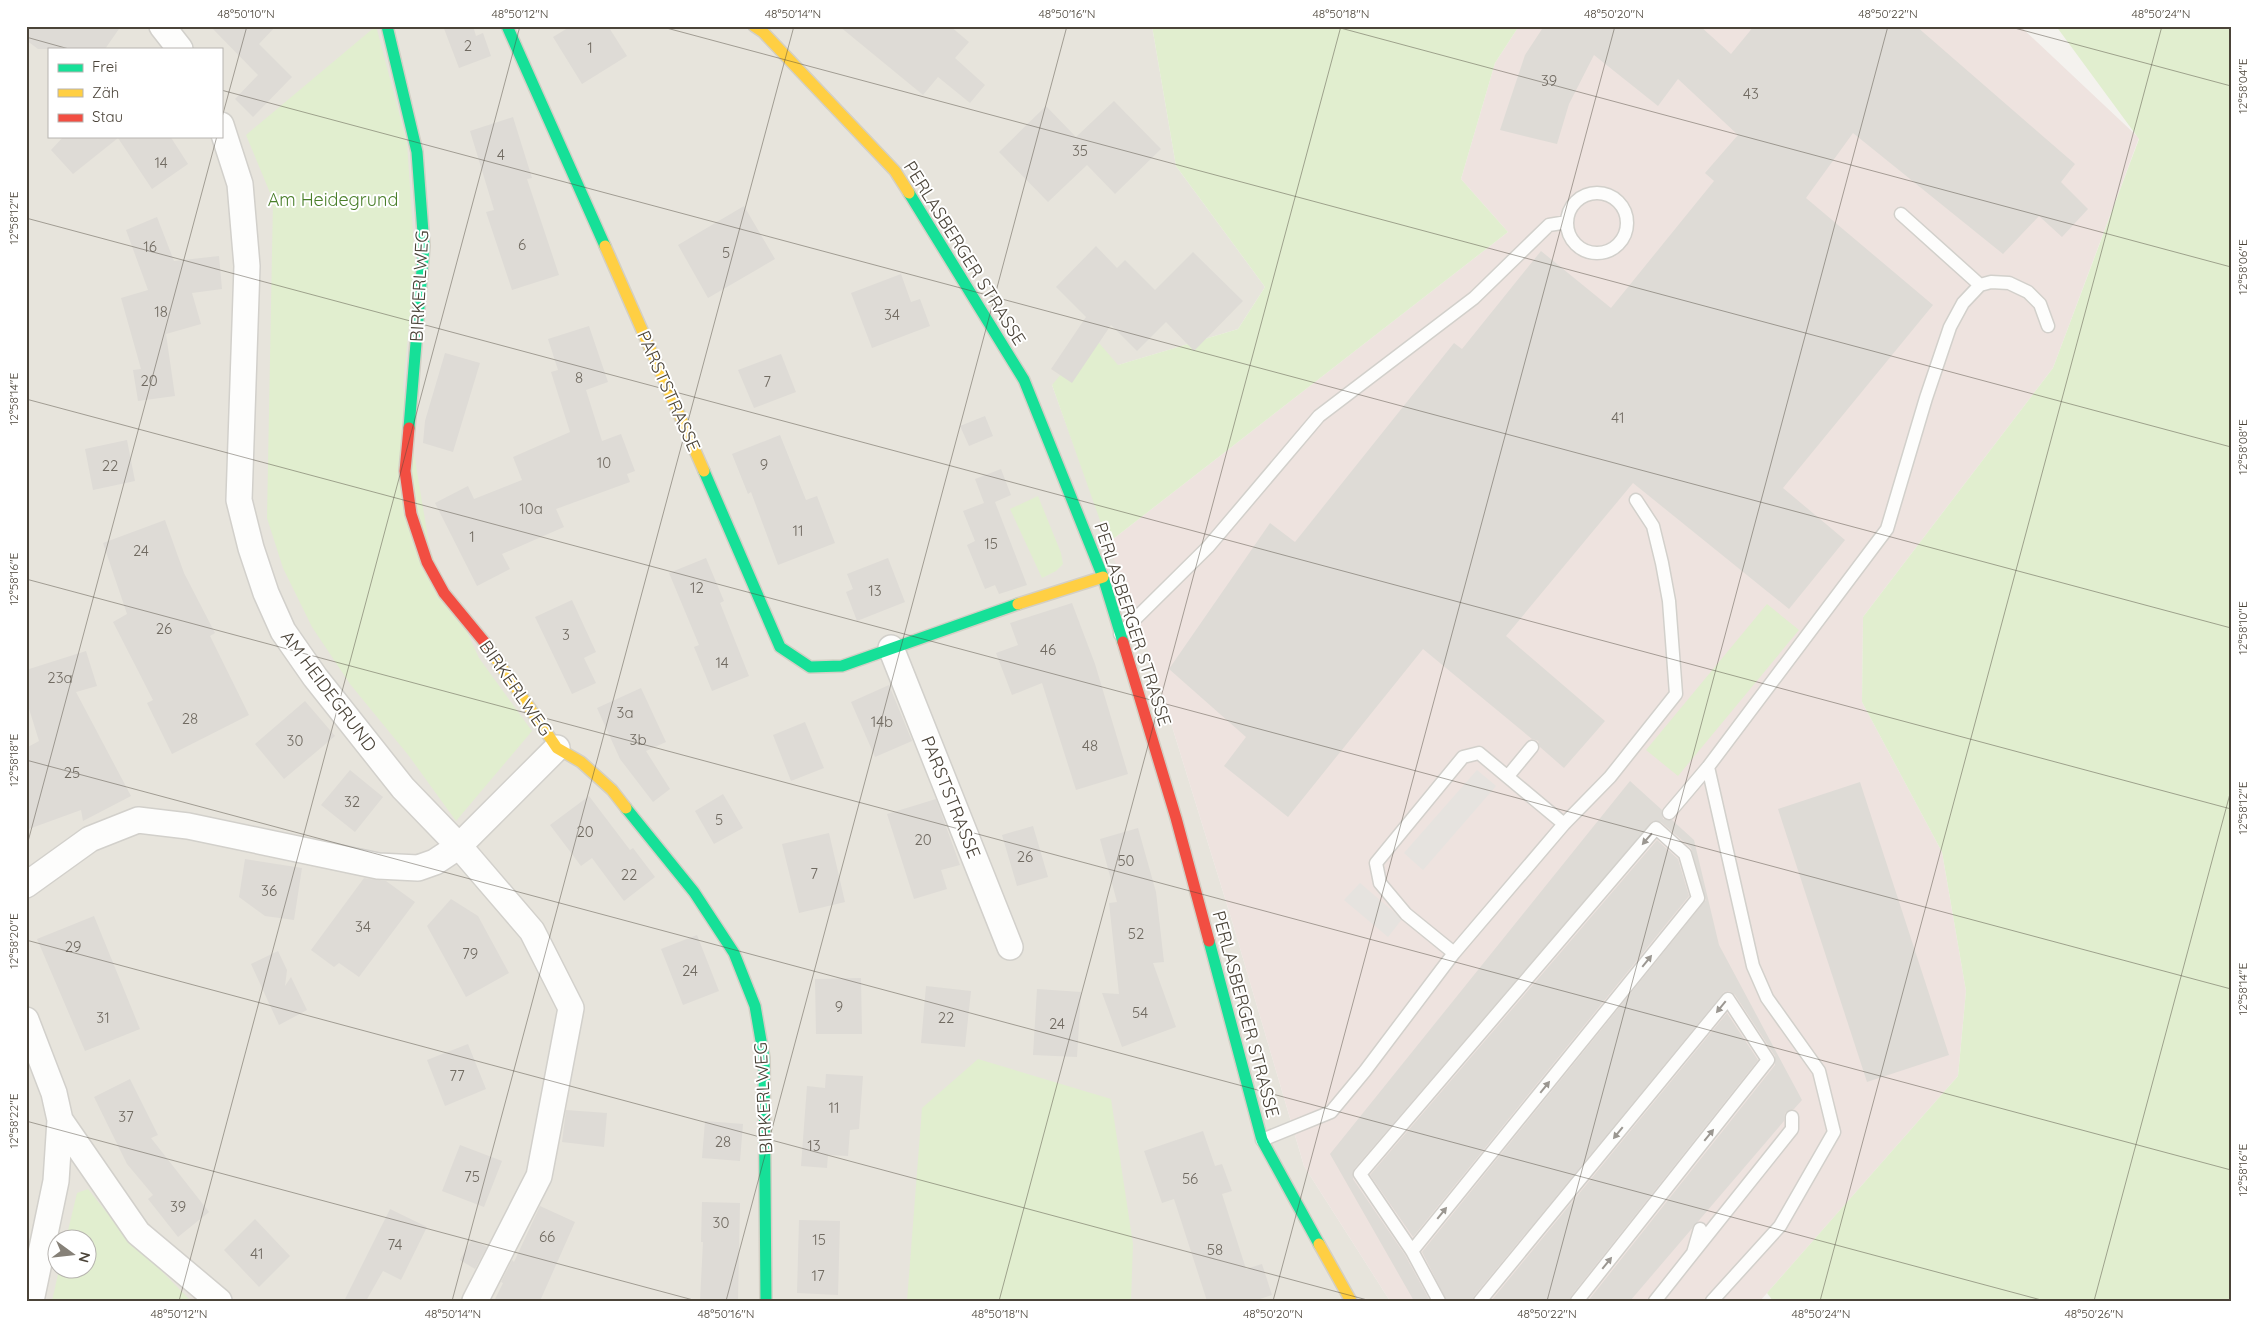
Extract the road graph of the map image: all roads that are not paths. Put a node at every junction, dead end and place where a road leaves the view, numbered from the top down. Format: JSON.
{"nodes":[{"id":1,"x":162,"y":26,"type":"edge"},
{"id":2,"x":388,"y":26,"type":"edge"},
{"id":3,"x":506,"y":26,"type":"edge"},
{"id":4,"x":754,"y":26,"type":"edge"},
{"id":5,"x":179,"y":48,"type":"edge"},
{"id":6,"x":222,"y":128,"type":"edge"},
{"id":7,"x":1901,"y":214,"type":"dead end"},
{"id":8,"x":1567,"y":222,"type":"junction"},
{"id":9,"x":1980,"y":285,"type":"junction"},
{"id":10,"x":2048,"y":326,"type":"dead end"},
{"id":11,"x":1636,"y":500,"type":"dead end"},
{"id":12,"x":1103,"y":577,"type":"junction"},
{"id":13,"x":1120,"y":634,"type":"junction"},
{"id":14,"x":891,"y":648,"type":"junction"},
{"id":15,"x":1532,"y":747,"type":"dead end"},
{"id":16,"x":557,"y":748,"type":"junction"},
{"id":17,"x":1708,"y":767,"type":"junction"},
{"id":18,"x":1508,"y":776,"type":"junction"},
{"id":19,"x":1669,"y":813,"type":"dead end"},
{"id":20,"x":1564,"y":824,"type":"junction"},
{"id":21,"x":459,"y":846,"type":"junction"},
{"id":22,"x":26,"y":885,"type":"edge"},
{"id":23,"x":1010,"y":946,"type":"dead end"},
{"id":24,"x":1454,"y":953,"type":"junction"},
{"id":25,"x":26,"y":1020,"type":"edge"},
{"id":26,"x":1792,"y":1117,"type":"dead end"},
{"id":27,"x":60,"y":1120,"type":"junction"},
{"id":28,"x":1262,"y":1140,"type":"junction"},
{"id":29,"x":1700,"y":1229,"type":"dead end"},
{"id":30,"x":1412,"y":1251,"type":"junction"},
{"id":31,"x":1693,"y":1253,"type":"junction"},
{"id":32,"x":32,"y":1301,"type":"edge"},
{"id":33,"x":219,"y":1301,"type":"edge"},
{"id":34,"x":475,"y":1301,"type":"edge"},
{"id":35,"x":766,"y":1301,"type":"edge"},
{"id":36,"x":1351,"y":1301,"type":"edge"},
{"id":37,"x":1439,"y":1301,"type":"edge"},
{"id":38,"x":1480,"y":1301,"type":"edge"},
{"id":39,"x":1577,"y":1301,"type":"edge"},
{"id":40,"x":1654,"y":1301,"type":"edge"},
{"id":41,"x":1712,"y":1301,"type":"edge"}],
"edges":[{"from":1,"to":5,"type":"street"},
{"from":2,"to":16,"type":"street","name":"BIRKERLWEG"},
{"from":3,"to":14,"type":"street","name":"PARSTSTRASSE"},
{"from":4,"to":12,"type":"street","name":"PERLASBERGER STRASSE"},
{"from":6,"to":21,"type":"street","name":"AM HEIDEGRUND"},
{"from":7,"to":9,"type":"lane"},
{"from":8,"to":8,"type":"lane"},
{"from":8,"to":13,"type":"lane"},
{"from":9,"to":10,"type":"lane"},
{"from":9,"to":17,"type":"lane"},
{"from":11,"to":20,"type":"lane"},
{"from":12,"to":13,"type":"street","name":"PERLASBERGER STRASSE"},
{"from":12,"to":14,"type":"street","name":"PARSTSTRASSE"},
{"from":13,"to":28,"type":"street","name":"PERLASBERGER STRASSE"},
{"from":14,"to":23,"type":"street","name":"PARSTSTRASSE"},
{"from":15,"to":18,"type":"lane"},
{"from":16,"to":21,"type":"street"},
{"from":16,"to":35,"type":"street","name":"BIRKERLWEG"},
{"from":17,"to":19,"type":"lane"},
{"from":17,"to":41,"type":"lane"},
{"from":18,"to":20,"type":"lane"},
{"from":18,"to":24,"type":"lane"},
{"from":20,"to":24,"type":"lane"},
{"from":21,"to":22,"type":"street"},
{"from":21,"to":34,"type":"street"},
{"from":24,"to":28,"type":"lane"},
{"from":25,"to":27,"type":"street"},
{"from":26,"to":31,"type":"lane"},
{"from":27,"to":32,"type":"street"},
{"from":27,"to":33,"type":"street"},
{"from":28,"to":36,"type":"street","name":"PERLASBERGER STRASSE"},
{"from":29,"to":31,"type":"lane"},
{"from":30,"to":30,"type":"lane","one_way":true},
{"from":30,"to":37,"type":"lane"},
{"from":31,"to":40,"type":"lane"},
{"from":39,"to":38,"type":"lane","one_way":true}]}
